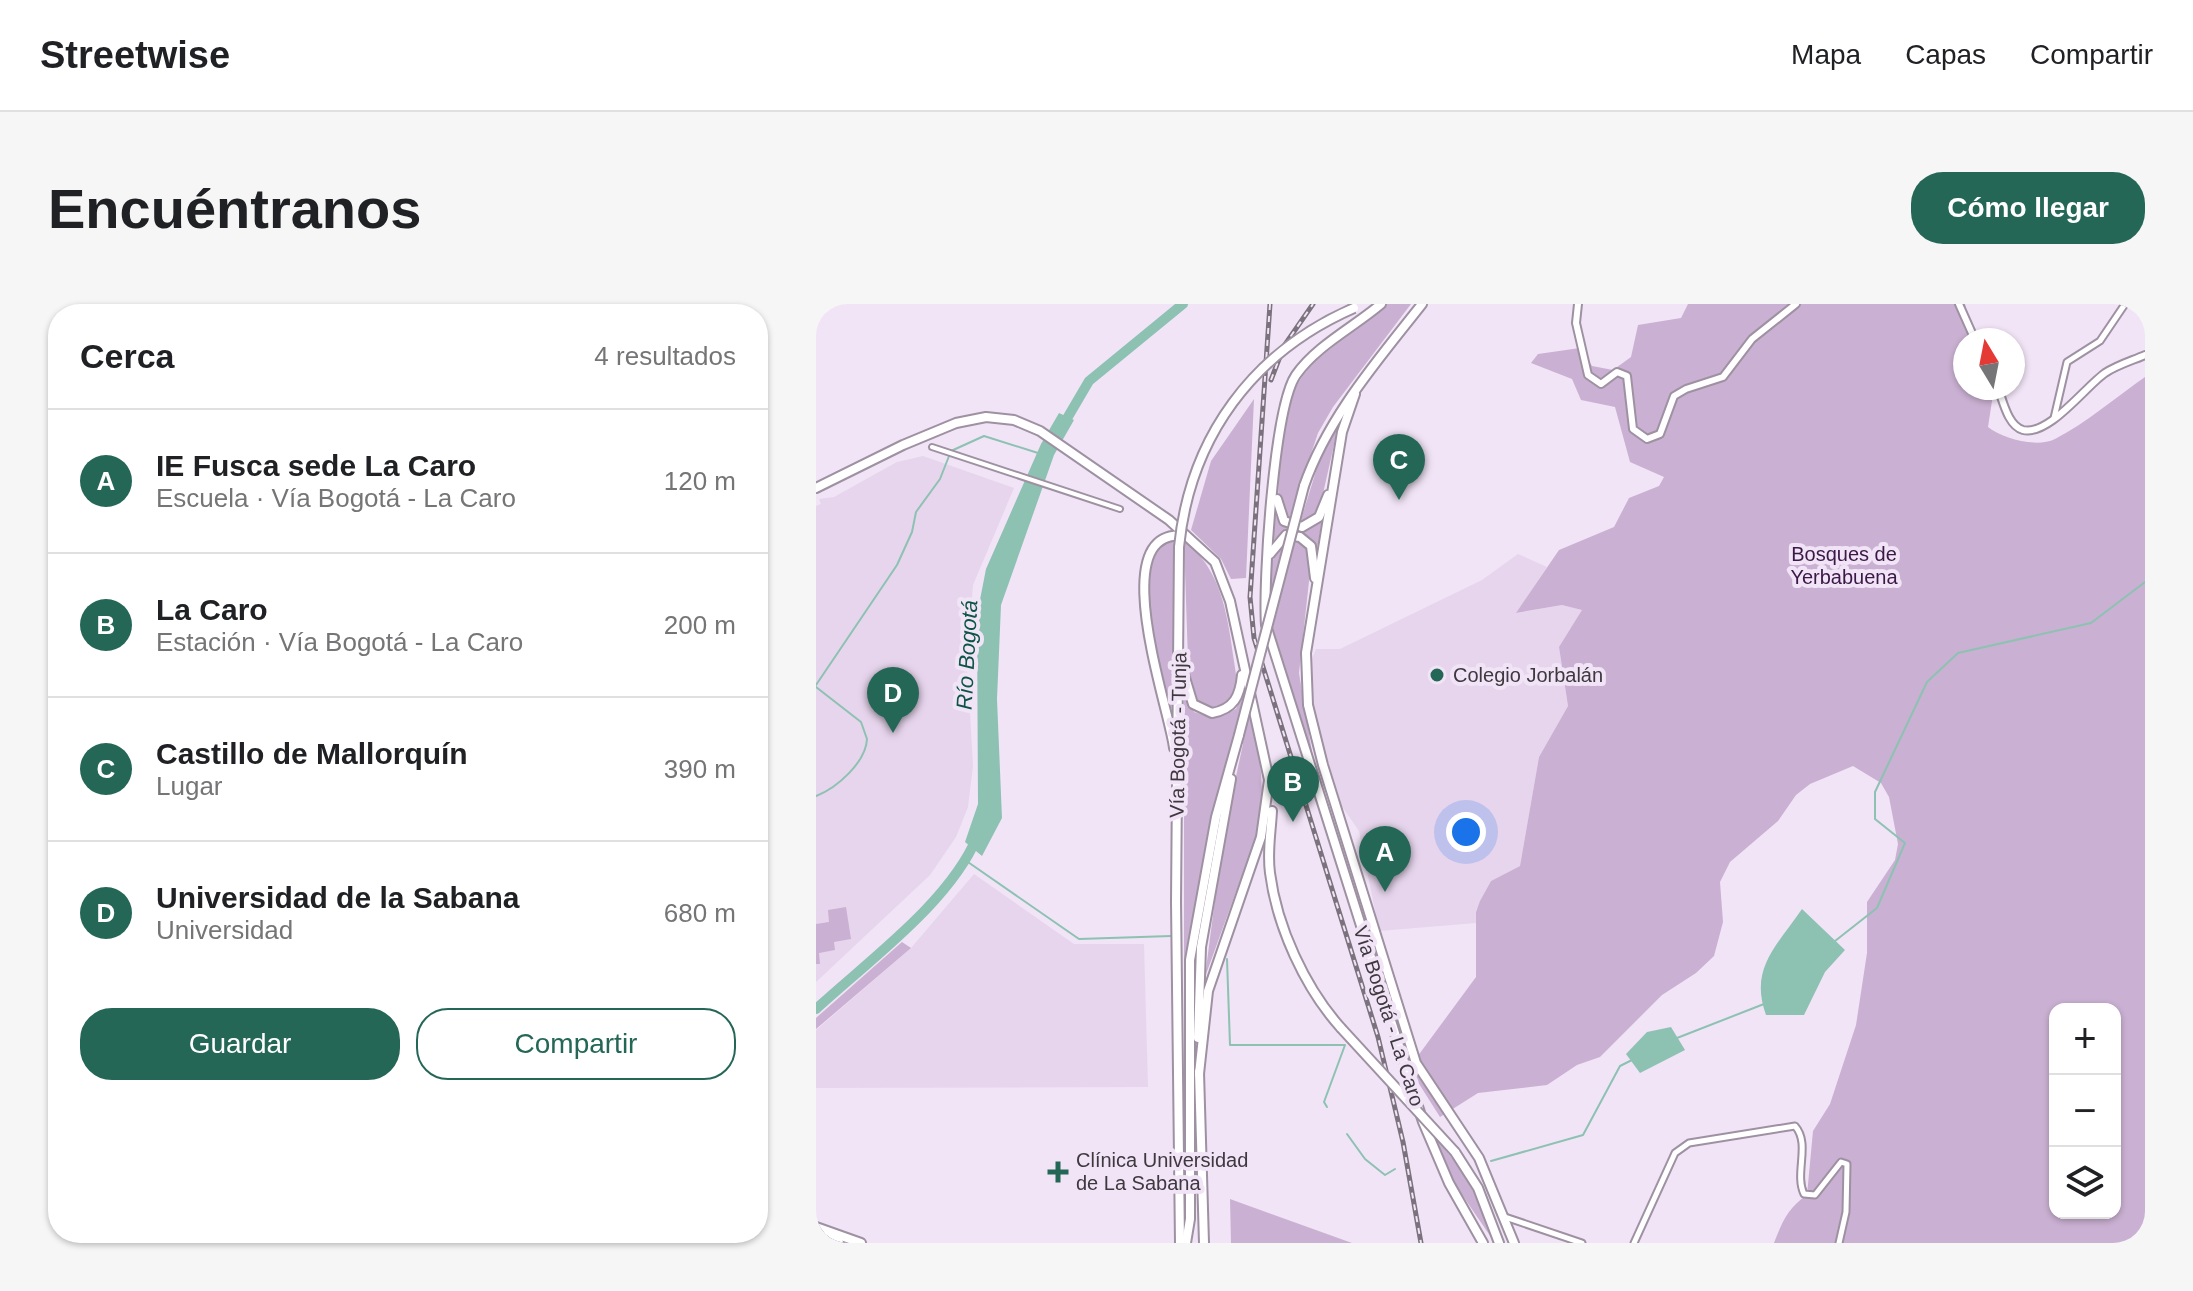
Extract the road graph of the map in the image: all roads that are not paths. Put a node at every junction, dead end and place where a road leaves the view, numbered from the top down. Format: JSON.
{"nodes":[{"id":1,"x":1381,"y":304,"type":"edge"},
{"id":2,"x":1422,"y":304,"type":"edge"},
{"id":3,"x":1578,"y":304,"type":"edge"},
{"id":4,"x":1796,"y":304,"type":"edge"},
{"id":5,"x":1959,"y":304,"type":"edge"},
{"id":6,"x":2125,"y":304,"type":"edge"},
{"id":7,"x":1357,"y":306,"type":"edge"},
{"id":8,"x":1970,"y":328,"type":"edge"},
{"id":9,"x":2145,"y":355,"type":"edge"},
{"id":10,"x":1357,"y":390,"type":"junction"},
{"id":11,"x":2003,"y":400,"type":"edge"},
{"id":12,"x":2054,"y":419,"type":"junction"},
{"id":13,"x":932,"y":447,"type":"dead end"},
{"id":14,"x":1279,"y":447,"type":"junction"},
{"id":15,"x":1335,"y":477,"type":"junction"},
{"id":16,"x":816,"y":488,"type":"edge"},
{"id":17,"x":1120,"y":509,"type":"dead end"},
{"id":18,"x":1190,"y":537,"type":"junction"},
{"id":19,"x":1266,"y":573,"type":"junction"},
{"id":20,"x":1316,"y":590,"type":"junction"},
{"id":21,"x":1180,"y":654,"type":"junction"},
{"id":22,"x":1243,"y":667,"type":"junction"},
{"id":23,"x":1239,"y":735,"type":"junction"},
{"id":24,"x":1269,"y":780,"type":"junction"},
{"id":25,"x":1177,"y":802,"type":"junction"},
{"id":26,"x":1199,"y":1074,"type":"junction"},
{"id":27,"x":1504,"y":1217,"type":"junction"},
{"id":28,"x":816,"y":1230,"type":"edge"},
{"id":29,"x":839,"y":1243,"type":"edge"},
{"id":30,"x":861,"y":1243,"type":"edge"},
{"id":31,"x":1183,"y":1243,"type":"edge"},
{"id":32,"x":1204,"y":1243,"type":"edge"},
{"id":33,"x":1483,"y":1243,"type":"edge"},
{"id":34,"x":1499,"y":1243,"type":"edge"},
{"id":35,"x":1514,"y":1243,"type":"edge"},
{"id":36,"x":1582,"y":1243,"type":"edge"},
{"id":37,"x":1634,"y":1243,"type":"edge"},
{"id":38,"x":1839,"y":1243,"type":"edge"}],
"edges":[{"from":1,"to":14,"type":"main road","name":"Vía Bogotá - La Caro"},
{"from":2,"to":10,"type":"main road"},
{"from":3,"to":4,"type":"street"},
{"from":5,"to":8,"type":"street"},
{"from":6,"to":12,"type":"street"},
{"from":7,"to":21,"type":"main road","name":"Vía Bogotá - Tunja","bridge":true},
{"from":9,"to":12,"type":"street"},
{"from":10,"to":15,"type":"main road","name":"Vía Bogotá - La Caro"},
{"from":10,"to":23,"type":"main road","bridge":true},
{"from":11,"to":12,"type":"street"},
{"from":13,"to":17,"type":"street"},
{"from":14,"to":15,"type":"main road"},
{"from":14,"to":19,"type":"main road","name":"Vía Bogotá - La Caro"},
{"from":15,"to":20,"type":"main road","name":"Vía Bogotá - La Caro"},
{"from":16,"to":18,"type":"main road"},
{"from":18,"to":22,"type":"main road"},
{"from":18,"to":25,"type":"main road"},
{"from":19,"to":20,"type":"main road"},
{"from":19,"to":33,"type":"main road","name":"Vía Bogotá - La Caro"},
{"from":20,"to":27,"type":"main road","name":"Vía Bogotá - La Caro"},
{"from":21,"to":22,"type":"main road"},
{"from":21,"to":25,"type":"main road","name":"Vía Bogotá - Tunja"},
{"from":22,"to":24,"type":"main road"},
{"from":23,"to":26,"type":"main road"},
{"from":23,"to":31,"type":"main road"},
{"from":24,"to":26,"type":"main road"},
{"from":24,"to":34,"type":"main road","bridge":true},
{"from":25,"to":31,"type":"main road","name":"Vía Bogotá - Tunja"},
{"from":26,"to":32,"type":"main road"},
{"from":27,"to":35,"type":"main road","name":"Vía Bogotá - La Caro"},
{"from":27,"to":36,"type":"street"},
{"from":28,"to":29,"type":"main road"},
{"from":28,"to":30,"type":"main road"},
{"from":37,"to":38,"type":"street"}]}
